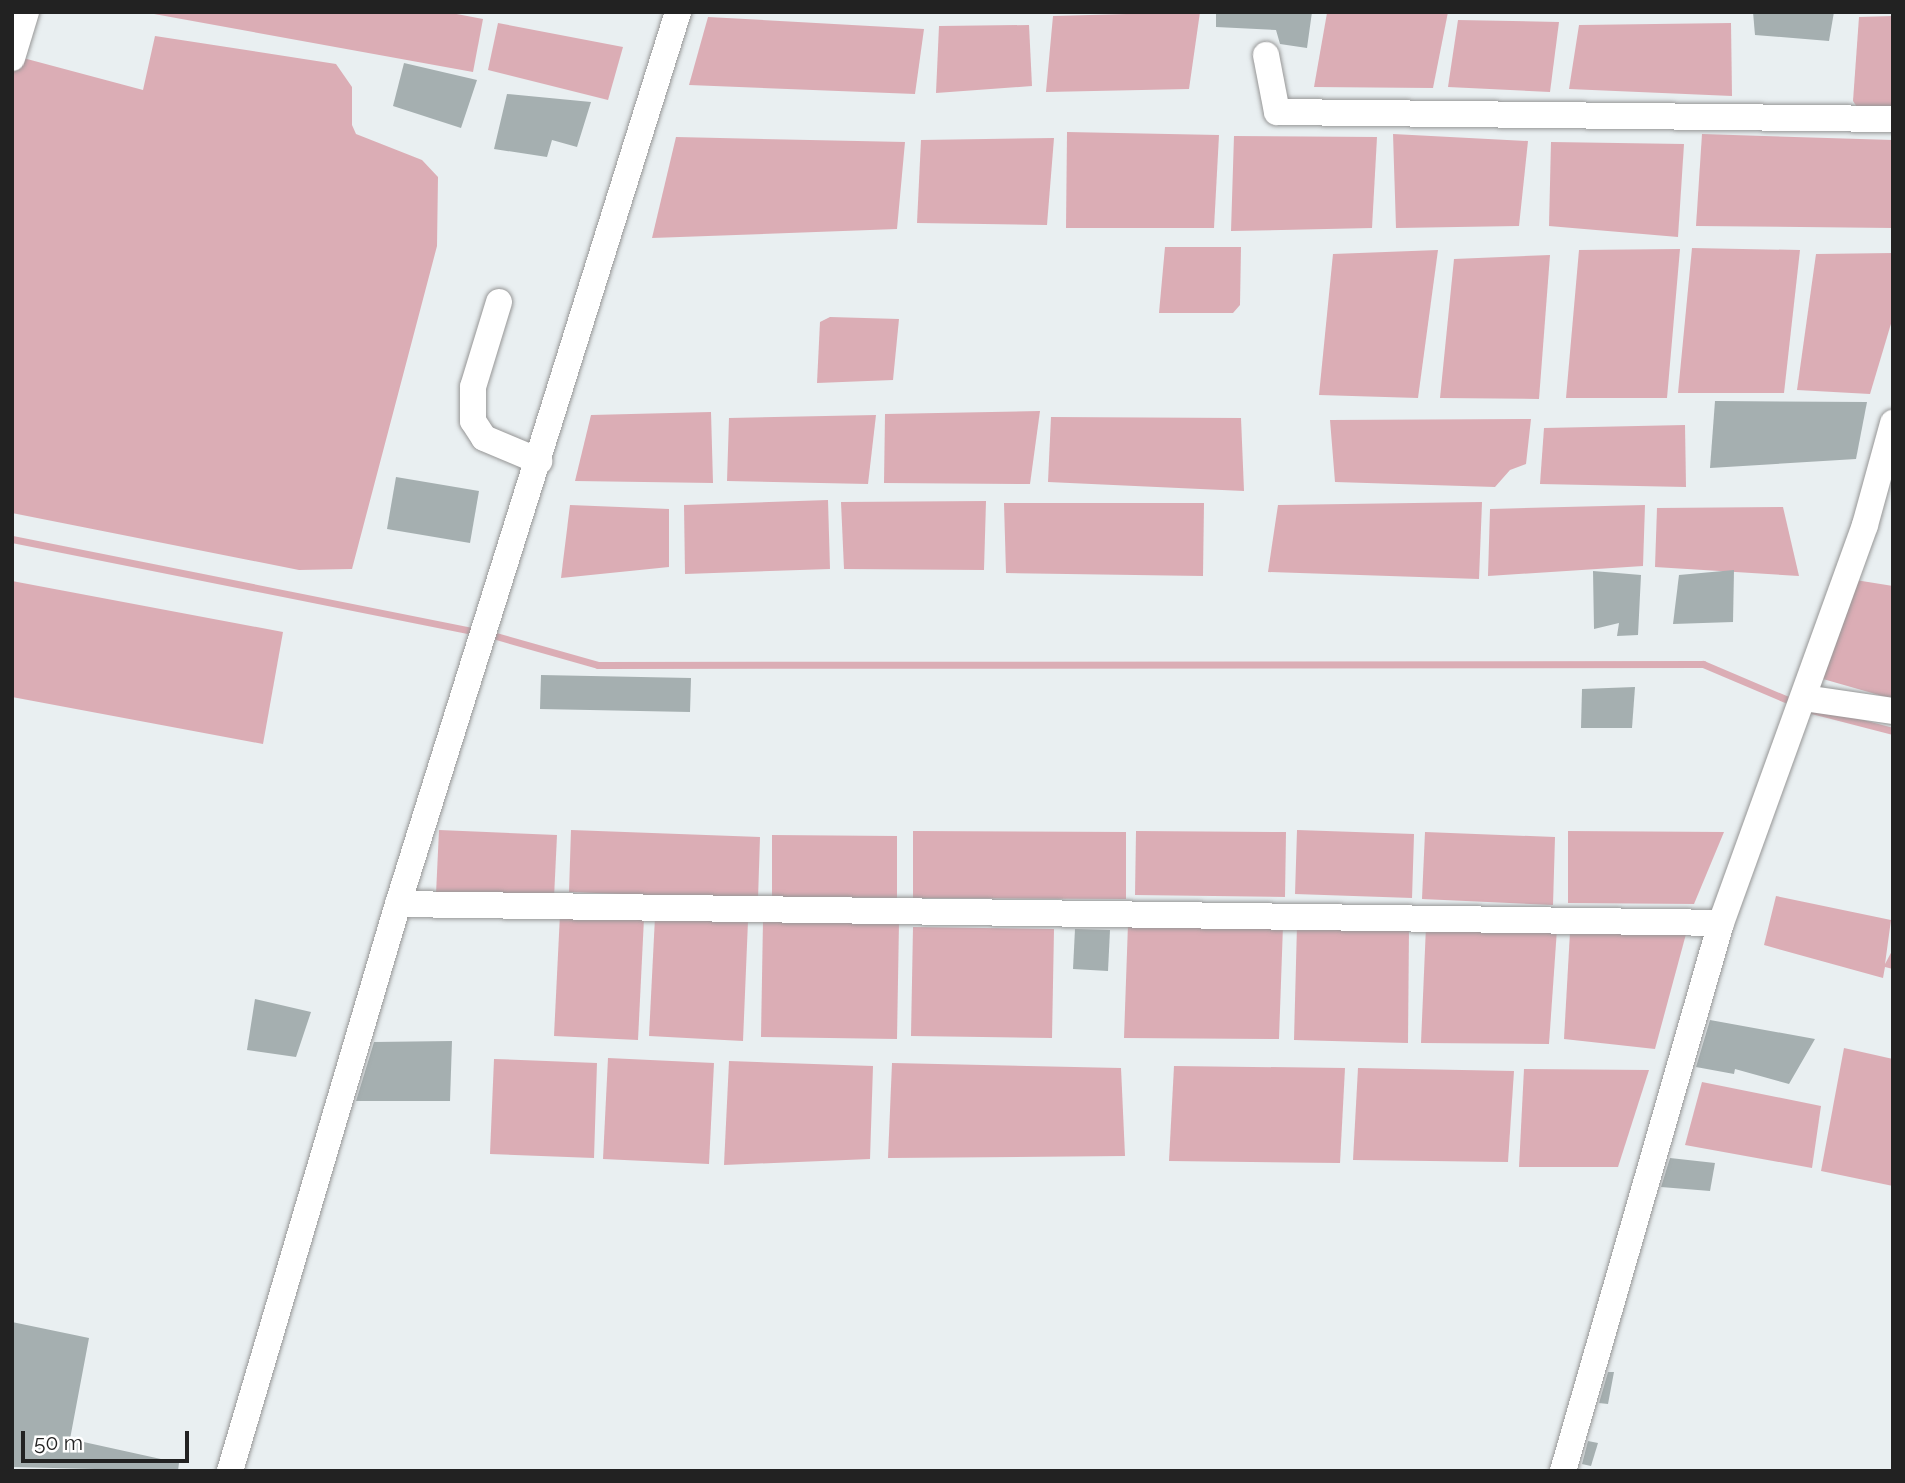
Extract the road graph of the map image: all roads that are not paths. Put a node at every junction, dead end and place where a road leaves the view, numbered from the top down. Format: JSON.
{"nodes":[{"id":1,"x":26,"y":12,"type":"edge"},
{"id":2,"x":678,"y":12,"type":"edge"},
{"id":3,"x":1266,"y":55,"type":"dead end"},
{"id":4,"x":12,"y":58,"type":"edge"},
{"id":5,"x":1893,"y":118,"type":"edge"},
{"id":6,"x":499,"y":302,"type":"dead end"},
{"id":7,"x":1893,"y":423,"type":"edge"},
{"id":8,"x":539,"y":461,"type":"junction"},
{"id":9,"x":1804,"y":698,"type":"junction"},
{"id":10,"x":1893,"y":711,"type":"edge"},
{"id":11,"x":398,"y":904,"type":"junction"},
{"id":12,"x":1721,"y":923,"type":"junction"},
{"id":13,"x":230,"y":1471,"type":"edge"},
{"id":14,"x":1563,"y":1471,"type":"edge"}],
"edges":[{"from":1,"to":4,"type":"street"},
{"from":2,"to":8,"type":"street"},
{"from":3,"to":5,"type":"street"},
{"from":6,"to":8,"type":"street"},
{"from":7,"to":9,"type":"street"},
{"from":8,"to":11,"type":"street"},
{"from":9,"to":10,"type":"street"},
{"from":9,"to":12,"type":"street"},
{"from":11,"to":12,"type":"street"},
{"from":11,"to":13,"type":"street"},
{"from":12,"to":14,"type":"street"}]}
